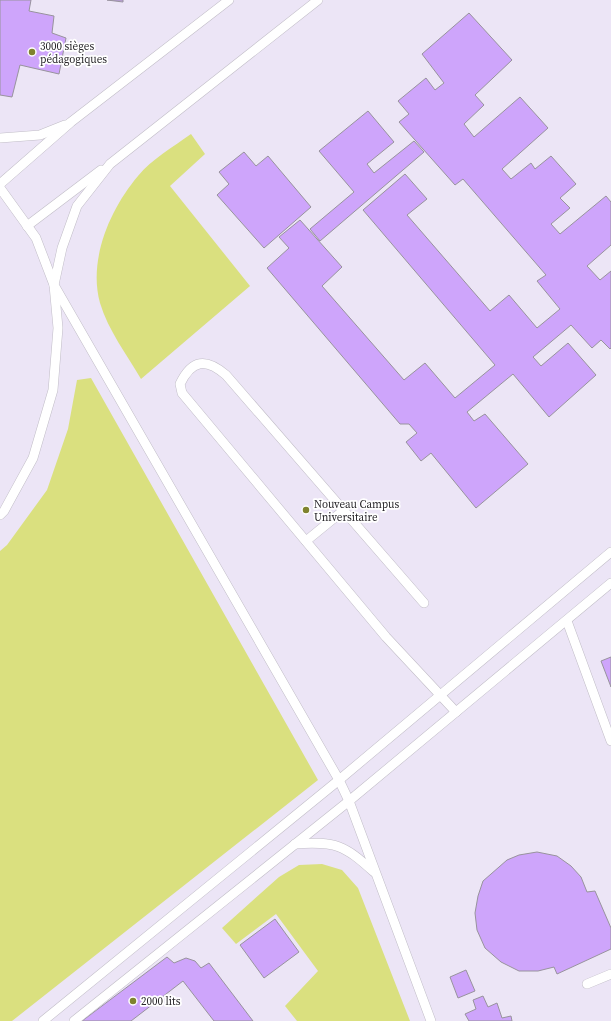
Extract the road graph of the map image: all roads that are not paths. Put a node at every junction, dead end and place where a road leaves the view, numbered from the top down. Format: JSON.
{"nodes":[{"id":1,"x":229,"y":0,"type":"edge"},
{"id":2,"x":318,"y":0,"type":"edge"},
{"id":3,"x":71,"y":122,"type":"junction"},
{"id":4,"x":0,"y":138,"type":"edge"},
{"id":5,"x":110,"y":164,"type":"junction"},
{"id":6,"x":0,"y":184,"type":"edge"},
{"id":7,"x":0,"y":188,"type":"edge"},
{"id":8,"x":27,"y":226,"type":"junction"},
{"id":9,"x":54,"y":284,"type":"junction"},
{"id":10,"x":344,"y":510,"type":"junction"},
{"id":11,"x":0,"y":515,"type":"edge"},
{"id":12,"x":306,"y":541,"type":"junction"},
{"id":13,"x":611,"y":552,"type":"edge"},
{"id":14,"x":611,"y":583,"type":"edge"},
{"id":15,"x":424,"y":603,"type":"dead end"},
{"id":16,"x":567,"y":621,"type":"junction"},
{"id":17,"x":441,"y":694,"type":"junction"},
{"id":18,"x":456,"y":712,"type":"junction"},
{"id":19,"x":611,"y":741,"type":"edge"},
{"id":20,"x":339,"y":780,"type":"junction"},
{"id":21,"x":349,"y":800,"type":"junction"},
{"id":22,"x":295,"y":844,"type":"junction"},
{"id":23,"x":376,"y":873,"type":"junction"},
{"id":24,"x":611,"y":974,"type":"edge"},
{"id":25,"x":587,"y":984,"type":"dead end"},
{"id":26,"x":43,"y":1021,"type":"edge"},
{"id":27,"x":74,"y":1021,"type":"edge"},
{"id":28,"x":431,"y":1021,"type":"edge"}],
"edges":[{"from":1,"to":3,"type":"lane"},
{"from":2,"to":5,"type":"lane"},
{"from":3,"to":4,"type":"lane"},
{"from":3,"to":6,"type":"lane"},
{"from":5,"to":8,"type":"lane"},
{"from":5,"to":9,"type":"lane"},
{"from":7,"to":8,"type":"lane"},
{"from":8,"to":9,"type":"lane"},
{"from":9,"to":11,"type":"lane"},
{"from":9,"to":20,"type":"lane"},
{"from":10,"to":12,"type":"lane"},
{"from":10,"to":12,"type":"lane"},
{"from":10,"to":15,"type":"lane"},
{"from":12,"to":17,"type":"lane"},
{"from":13,"to":17,"type":"lane"},
{"from":14,"to":16,"type":"lane"},
{"from":16,"to":18,"type":"lane"},
{"from":16,"to":19,"type":"lane"},
{"from":17,"to":18,"type":"lane"},
{"from":17,"to":20,"type":"lane"},
{"from":18,"to":21,"type":"lane"},
{"from":20,"to":21,"type":"lane"},
{"from":20,"to":26,"type":"lane"},
{"from":21,"to":22,"type":"lane"},
{"from":21,"to":23,"type":"lane"},
{"from":22,"to":23,"type":"lane"},
{"from":22,"to":27,"type":"lane"},
{"from":23,"to":28,"type":"lane"},
{"from":24,"to":25,"type":"lane"}]}
